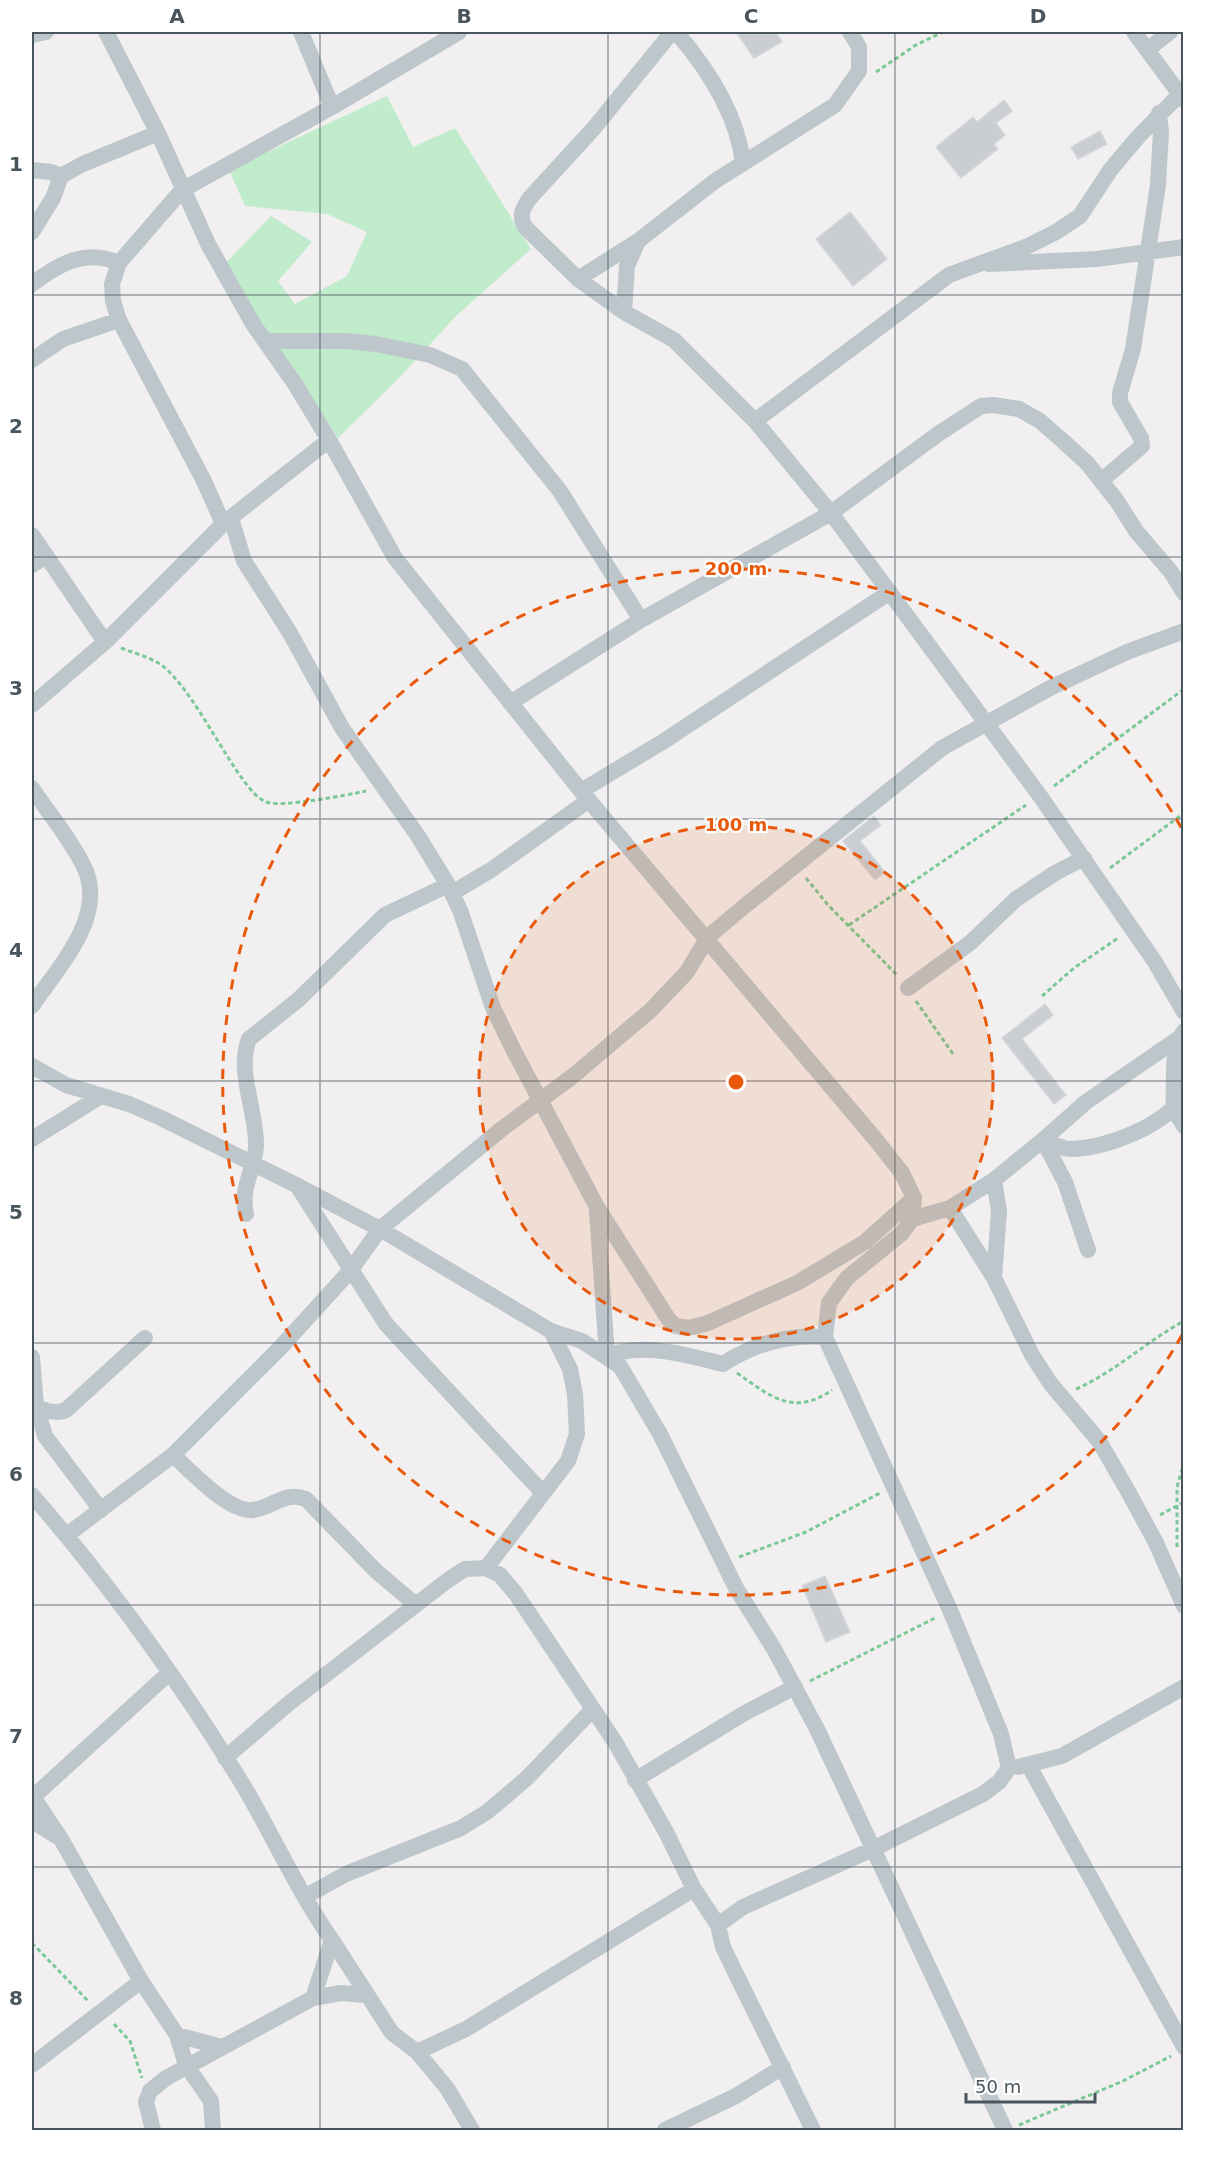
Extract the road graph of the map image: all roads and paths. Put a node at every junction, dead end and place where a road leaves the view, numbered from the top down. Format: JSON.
{"nodes":[{"id":1,"x":46,"y":32,"type":"edge"},
{"id":2,"x":106,"y":32,"type":"edge"},
{"id":3,"x":301,"y":32,"type":"edge"},
{"id":4,"x":459,"y":32,"type":"edge"},
{"id":5,"x":674,"y":32,"type":"edge"},
{"id":6,"x":850,"y":32,"type":"edge"},
{"id":7,"x":943,"y":32,"type":"edge"},
{"id":8,"x":1134,"y":32,"type":"edge"},
{"id":9,"x":1170,"y":32,"type":"edge"},
{"id":10,"x":32,"y":35,"type":"edge"},
{"id":11,"x":1147,"y":50,"type":"junction"},
{"id":12,"x":872,"y":75,"type":"dead end"},
{"id":13,"x":1182,"y":94,"type":"edge"},
{"id":14,"x":332,"y":107,"type":"junction"},
{"id":15,"x":1159,"y":113,"type":"junction"},
{"id":16,"x":158,"y":133,"type":"junction"},
{"id":17,"x":743,"y":163,"type":"junction"},
{"id":18,"x":32,"y":170,"type":"edge"},
{"id":19,"x":62,"y":176,"type":"junction"},
{"id":20,"x":182,"y":190,"type":"junction"},
{"id":21,"x":32,"y":232,"type":"edge"},
{"id":22,"x":638,"y":241,"type":"junction"},
{"id":23,"x":1184,"y":247,"type":"edge"},
{"id":24,"x":1147,"y":250,"type":"junction"},
{"id":25,"x":119,"y":263,"type":"junction"},
{"id":26,"x":973,"y":264,"type":"junction"},
{"id":27,"x":578,"y":279,"type":"junction"},
{"id":28,"x":32,"y":284,"type":"edge"},
{"id":29,"x":624,"y":312,"type":"junction"},
{"id":30,"x":119,"y":320,"type":"junction"},
{"id":31,"x":265,"y":341,"type":"junction"},
{"id":32,"x":32,"y":360,"type":"edge"},
{"id":33,"x":755,"y":420,"type":"junction"},
{"id":34,"x":329,"y":440,"type":"junction"},
{"id":35,"x":1101,"y":481,"type":"junction"},
{"id":36,"x":831,"y":513,"type":"junction"},
{"id":37,"x":227,"y":521,"type":"junction"},
{"id":38,"x":32,"y":535,"type":"edge"},
{"id":39,"x":39,"y":560,"type":"edge"},
{"id":40,"x":891,"y":592,"type":"junction"},
{"id":41,"x":1184,"y":592,"type":"edge"},
{"id":42,"x":640,"y":620,"type":"junction"},
{"id":43,"x":1184,"y":631,"type":"edge"},
{"id":44,"x":105,"y":642,"type":"junction"},
{"id":45,"x":1184,"y":688,"type":"edge"},
{"id":46,"x":510,"y":703,"type":"junction"},
{"id":47,"x":32,"y":705,"type":"edge"},
{"id":48,"x":986,"y":722,"type":"junction"},
{"id":49,"x":32,"y":788,"type":"edge"},
{"id":50,"x":385,"y":788,"type":"junction"},
{"id":51,"x":585,"y":795,"type":"junction"},
{"id":52,"x":1040,"y":796,"type":"junction"},
{"id":53,"x":1184,"y":813,"type":"edge"},
{"id":54,"x":1084,"y":858,"type":"junction"},
{"id":55,"x":796,"y":865,"type":"junction"},
{"id":56,"x":1097,"y":878,"type":"junction"},
{"id":57,"x":450,"y":889,"type":"junction"},
{"id":58,"x":849,"y":925,"type":"junction"},
{"id":59,"x":1132,"y":928,"type":"junction"},
{"id":60,"x":708,"y":937,"type":"junction"},
{"id":61,"x":908,"y":988,"type":"junction"},
{"id":62,"x":1042,"y":996,"type":"dead end"},
{"id":63,"x":32,"y":1006,"type":"edge"},
{"id":64,"x":1184,"y":1012,"type":"edge"},
{"id":65,"x":1181,"y":1034,"type":"edge"},
{"id":66,"x":953,"y":1054,"type":"dead end"},
{"id":67,"x":32,"y":1066,"type":"edge"},
{"id":68,"x":101,"y":1096,"type":"junction"},
{"id":69,"x":541,"y":1100,"type":"junction"},
{"id":70,"x":1173,"y":1108,"type":"junction"},
{"id":71,"x":1184,"y":1126,"type":"edge"},
{"id":72,"x":32,"y":1139,"type":"edge"},
{"id":73,"x":1043,"y":1140,"type":"junction"},
{"id":74,"x":251,"y":1163,"type":"junction"},
{"id":75,"x":994,"y":1180,"type":"junction"},
{"id":76,"x":298,"y":1186,"type":"junction"},
{"id":77,"x":914,"y":1198,"type":"junction"},
{"id":78,"x":597,"y":1207,"type":"junction"},
{"id":79,"x":950,"y":1208,"type":"junction"},
{"id":80,"x":246,"y":1214,"type":"dead end"},
{"id":81,"x":912,"y":1220,"type":"junction"},
{"id":82,"x":380,"y":1229,"type":"junction"},
{"id":83,"x":1088,"y":1250,"type":"dead end"},
{"id":84,"x":350,"y":1271,"type":"junction"},
{"id":85,"x":994,"y":1278,"type":"junction"},
{"id":86,"x":1184,"y":1321,"type":"edge"},
{"id":87,"x":551,"y":1331,"type":"junction"},
{"id":88,"x":825,"y":1337,"type":"junction"},
{"id":89,"x":145,"y":1338,"type":"dead end"},
{"id":90,"x":607,"y":1356,"type":"junction"},
{"id":91,"x":32,"y":1357,"type":"edge"},
{"id":92,"x":723,"y":1364,"type":"junction"},
{"id":93,"x":843,"y":1381,"type":"junction"},
{"id":94,"x":1060,"y":1395,"type":"junction"},
{"id":95,"x":34,"y":1405,"type":"edge"},
{"id":96,"x":173,"y":1455,"type":"junction"},
{"id":97,"x":1184,"y":1463,"type":"edge"},
{"id":98,"x":892,"y":1487,"type":"junction"},
{"id":99,"x":542,"y":1492,"type":"junction"},
{"id":100,"x":32,"y":1495,"type":"edge"},
{"id":101,"x":1184,"y":1502,"type":"edge"},
{"id":102,"x":1175,"y":1507,"type":"junction"},
{"id":103,"x":100,"y":1510,"type":"junction"},
{"id":104,"x":67,"y":1536,"type":"junction"},
{"id":105,"x":724,"y":1563,"type":"junction"},
{"id":106,"x":486,"y":1568,"type":"junction"},
{"id":107,"x":1171,"y":1578,"type":"junction"},
{"id":108,"x":415,"y":1604,"type":"junction"},
{"id":109,"x":1184,"y":1605,"type":"edge"},
{"id":110,"x":951,"y":1610,"type":"junction"},
{"id":111,"x":169,"y":1673,"type":"junction"},
{"id":112,"x":795,"y":1687,"type":"junction"},
{"id":113,"x":1184,"y":1687,"type":"edge"},
{"id":114,"x":593,"y":1709,"type":"junction"},
{"id":115,"x":225,"y":1758,"type":"junction"},
{"id":116,"x":1029,"y":1766,"type":"junction"},
{"id":117,"x":1009,"y":1768,"type":"junction"},
{"id":118,"x":635,"y":1780,"type":"junction"},
{"id":119,"x":32,"y":1797,"type":"edge"},
{"id":120,"x":32,"y":1821,"type":"edge"},
{"id":121,"x":61,"y":1839,"type":"junction"},
{"id":122,"x":872,"y":1850,"type":"junction"},
{"id":123,"x":694,"y":1889,"type":"junction"},
{"id":124,"x":306,"y":1896,"type":"junction"},
{"id":125,"x":718,"y":1925,"type":"junction"},
{"id":126,"x":333,"y":1940,"type":"junction"},
{"id":127,"x":141,"y":1981,"type":"junction"},
{"id":128,"x":366,"y":1995,"type":"junction"},
{"id":129,"x":313,"y":1998,"type":"junction"},
{"id":130,"x":177,"y":2035,"type":"junction"},
{"id":131,"x":222,"y":2047,"type":"junction"},
{"id":132,"x":1179,"y":2051,"type":"edge"},
{"id":133,"x":417,"y":2052,"type":"junction"},
{"id":134,"x":32,"y":2064,"type":"edge"},
{"id":135,"x":186,"y":2065,"type":"junction"},
{"id":136,"x":783,"y":2067,"type":"junction"},
{"id":137,"x":1010,"y":2128,"type":"edge"},
{"id":138,"x":153,"y":2130,"type":"edge"},
{"id":139,"x":213,"y":2130,"type":"edge"},
{"id":140,"x":472,"y":2130,"type":"edge"},
{"id":141,"x":665,"y":2130,"type":"edge"},
{"id":142,"x":813,"y":2130,"type":"edge"}],
"edges":[{"from":1,"to":10,"type":"street"},
{"from":2,"to":16,"type":"street"},
{"from":3,"to":14,"type":"street"},
{"from":4,"to":14,"type":"street"},
{"from":5,"to":17,"type":"street"},
{"from":5,"to":27,"type":"street"},
{"from":6,"to":17,"type":"street"},
{"from":7,"to":12,"type":"path"},
{"from":8,"to":11,"type":"street"},
{"from":9,"to":11,"type":"street"},
{"from":11,"to":13,"type":"street"},
{"from":13,"to":15,"type":"street"},
{"from":14,"to":20,"type":"street"},
{"from":15,"to":24,"type":"street"},
{"from":15,"to":26,"type":"street"},
{"from":16,"to":19,"type":"street"},
{"from":16,"to":20,"type":"street"},
{"from":17,"to":22,"type":"street"},
{"from":18,"to":19,"type":"street"},
{"from":19,"to":21,"type":"street"},
{"from":20,"to":25,"type":"street"},
{"from":20,"to":31,"type":"street"},
{"from":22,"to":27,"type":"street"},
{"from":22,"to":29,"type":"street"},
{"from":23,"to":24,"type":"street"},
{"from":24,"to":26,"type":"street"},
{"from":24,"to":35,"type":"street"},
{"from":25,"to":28,"type":"street"},
{"from":25,"to":30,"type":"street"},
{"from":26,"to":33,"type":"street"},
{"from":27,"to":29,"type":"street"},
{"from":29,"to":33,"type":"street"},
{"from":30,"to":32,"type":"street"},
{"from":30,"to":37,"type":"street"},
{"from":31,"to":34,"type":"street"},
{"from":31,"to":42,"type":"street"},
{"from":33,"to":36,"type":"street"},
{"from":34,"to":37,"type":"street"},
{"from":34,"to":46,"type":"street"},
{"from":35,"to":36,"type":"street"},
{"from":35,"to":41,"type":"street"},
{"from":36,"to":40,"type":"street"},
{"from":36,"to":42,"type":"street"},
{"from":37,"to":44,"type":"street"},
{"from":37,"to":50,"type":"street"},
{"from":38,"to":39,"type":"street"},
{"from":39,"to":44,"type":"street"},
{"from":40,"to":48,"type":"street"},
{"from":40,"to":51,"type":"street"},
{"from":42,"to":46,"type":"street"},
{"from":43,"to":48,"type":"street"},
{"from":44,"to":47,"type":"street"},
{"from":44,"to":50,"type":"path"},
{"from":45,"to":52,"type":"path"},
{"from":46,"to":51,"type":"street"},
{"from":48,"to":52,"type":"street"},
{"from":48,"to":55,"type":"street"},
{"from":49,"to":63,"type":"street"},
{"from":50,"to":57,"type":"street"},
{"from":51,"to":57,"type":"street"},
{"from":51,"to":60,"type":"street"},
{"from":52,"to":54,"type":"street"},
{"from":52,"to":58,"type":"path"},
{"from":53,"to":56,"type":"path"},
{"from":54,"to":56,"type":"street"},
{"from":54,"to":61,"type":"street"},
{"from":55,"to":58,"type":"path"},
{"from":55,"to":60,"type":"street"},
{"from":56,"to":59,"type":"street"},
{"from":57,"to":69,"type":"street"},
{"from":57,"to":74,"type":"street"},
{"from":58,"to":61,"type":"path"},
{"from":59,"to":62,"type":"path"},
{"from":59,"to":64,"type":"street"},
{"from":60,"to":69,"type":"street"},
{"from":60,"to":77,"type":"street"},
{"from":61,"to":66,"type":"path"},
{"from":65,"to":70,"type":"street"},
{"from":65,"to":73,"type":"street"},
{"from":67,"to":68,"type":"street"},
{"from":68,"to":72,"type":"street"},
{"from":68,"to":74,"type":"street"},
{"from":69,"to":78,"type":"street"},
{"from":69,"to":82,"type":"street"},
{"from":70,"to":71,"type":"street"},
{"from":70,"to":73,"type":"street"},
{"from":73,"to":75,"type":"street"},
{"from":73,"to":83,"type":"street"},
{"from":74,"to":76,"type":"street"},
{"from":74,"to":80,"type":"street"},
{"from":75,"to":79,"type":"street"},
{"from":75,"to":85,"type":"street"},
{"from":76,"to":82,"type":"street"},
{"from":76,"to":84,"type":"street"},
{"from":77,"to":78,"type":"street"},
{"from":77,"to":81,"type":"street"},
{"from":78,"to":90,"type":"street"},
{"from":79,"to":81,"type":"street"},
{"from":79,"to":85,"type":"street"},
{"from":81,"to":88,"type":"street"},
{"from":82,"to":84,"type":"street"},
{"from":82,"to":87,"type":"street"},
{"from":84,"to":96,"type":"street"},
{"from":84,"to":99,"type":"street"},
{"from":85,"to":94,"type":"street"},
{"from":86,"to":94,"type":"path"},
{"from":87,"to":90,"type":"street"},
{"from":87,"to":99,"type":"street"},
{"from":88,"to":92,"type":"street"},
{"from":88,"to":93,"type":"street"},
{"from":89,"to":95,"type":"street"},
{"from":90,"to":92,"type":"street"},
{"from":90,"to":105,"type":"street"},
{"from":91,"to":95,"type":"street"},
{"from":92,"to":93,"type":"path"},
{"from":93,"to":98,"type":"street"},
{"from":94,"to":107,"type":"street"},
{"from":95,"to":103,"type":"street"},
{"from":96,"to":103,"type":"street"},
{"from":96,"to":108,"type":"street"},
{"from":97,"to":102,"type":"path"},
{"from":98,"to":105,"type":"path"},
{"from":98,"to":110,"type":"street"},
{"from":99,"to":106,"type":"street"},
{"from":100,"to":104,"type":"street"},
{"from":101,"to":102,"type":"path"},
{"from":102,"to":107,"type":"path"},
{"from":103,"to":104,"type":"street"},
{"from":104,"to":111,"type":"street"},
{"from":105,"to":112,"type":"street"},
{"from":106,"to":108,"type":"street"},
{"from":106,"to":114,"type":"street"},
{"from":107,"to":109,"type":"street"},
{"from":108,"to":115,"type":"street"},
{"from":110,"to":112,"type":"path"},
{"from":110,"to":117,"type":"street"},
{"from":111,"to":115,"type":"street"},
{"from":111,"to":119,"type":"street"},
{"from":112,"to":118,"type":"street"},
{"from":112,"to":122,"type":"street"},
{"from":113,"to":116,"type":"street"},
{"from":114,"to":118,"type":"street"},
{"from":114,"to":124,"type":"street"},
{"from":115,"to":124,"type":"street"},
{"from":116,"to":117,"type":"street"},
{"from":116,"to":132,"type":"street"},
{"from":117,"to":122,"type":"street"},
{"from":118,"to":123,"type":"street"},
{"from":119,"to":121,"type":"street"},
{"from":120,"to":121,"type":"street"},
{"from":121,"to":127,"type":"street"},
{"from":122,"to":125,"type":"street"},
{"from":122,"to":137,"type":"street"},
{"from":123,"to":125,"type":"street"},
{"from":123,"to":133,"type":"street"},
{"from":124,"to":126,"type":"street"},
{"from":125,"to":136,"type":"street"},
{"from":126,"to":128,"type":"street"},
{"from":126,"to":129,"type":"street"},
{"from":127,"to":130,"type":"street"},
{"from":127,"to":134,"type":"street"},
{"from":128,"to":129,"type":"street"},
{"from":128,"to":133,"type":"street"},
{"from":129,"to":131,"type":"street"},
{"from":130,"to":131,"type":"street"},
{"from":130,"to":135,"type":"street"},
{"from":131,"to":135,"type":"street"},
{"from":132,"to":137,"type":"path"},
{"from":133,"to":140,"type":"street"},
{"from":135,"to":138,"type":"street"},
{"from":135,"to":139,"type":"street"},
{"from":136,"to":141,"type":"street"},
{"from":136,"to":142,"type":"street"}]}
